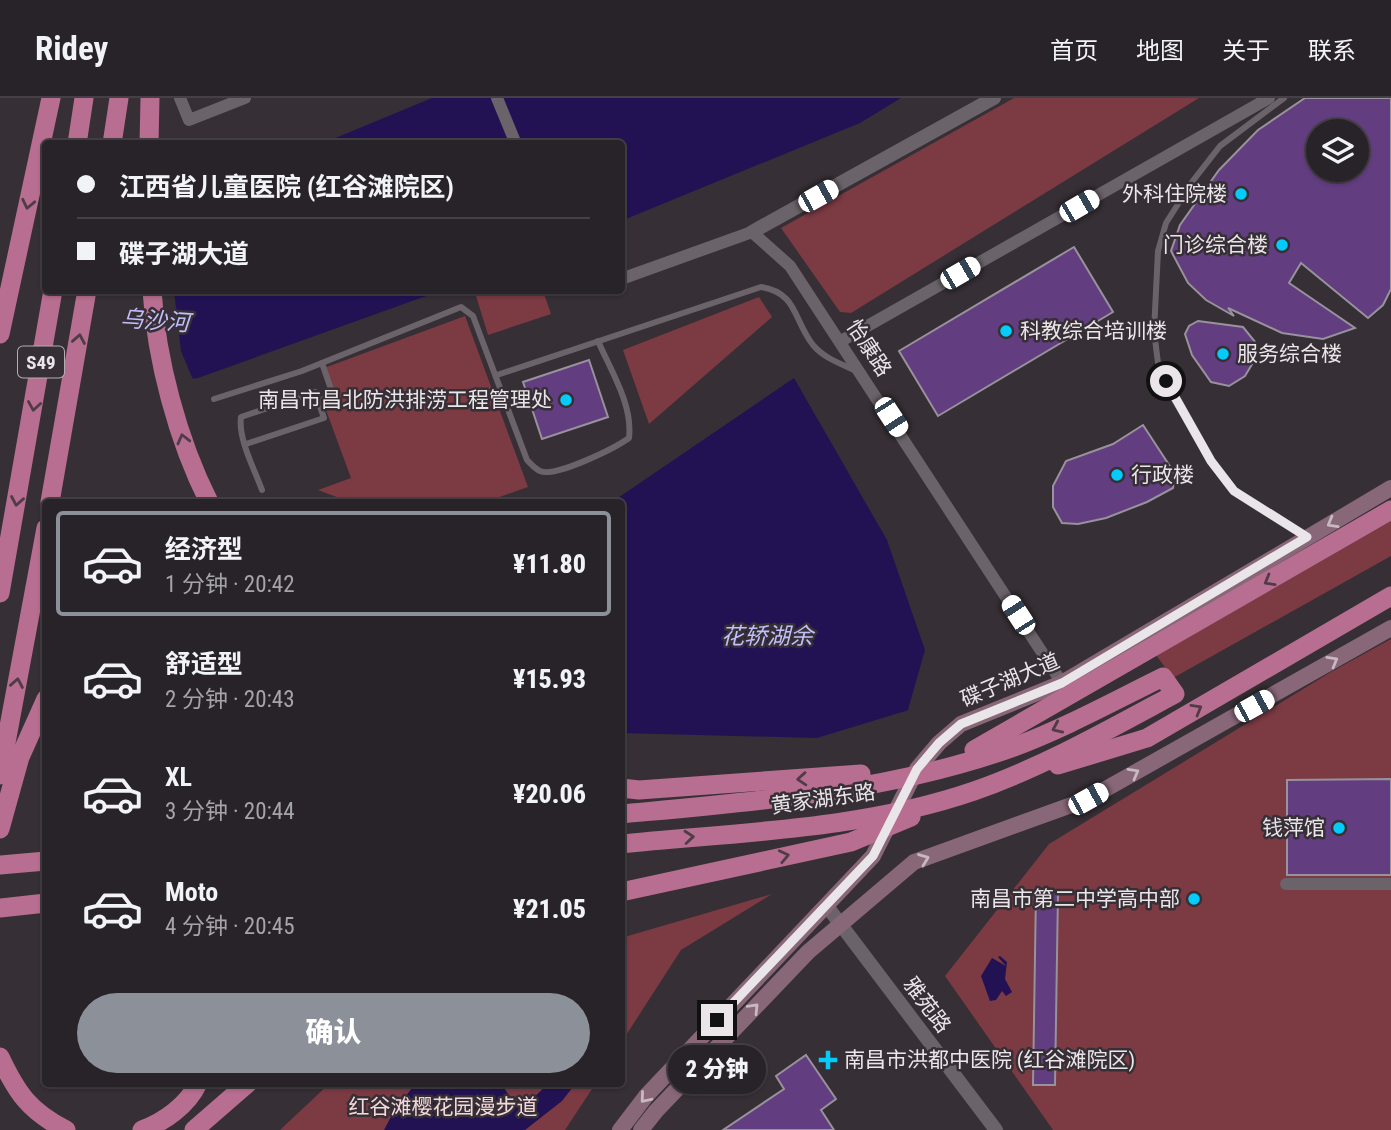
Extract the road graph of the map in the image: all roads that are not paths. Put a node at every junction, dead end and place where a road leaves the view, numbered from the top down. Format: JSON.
{"nodes":[{"id":1,"x":51,"y":98,"type":"edge"},
{"id":2,"x":84,"y":98,"type":"edge"},
{"id":3,"x":119,"y":98,"type":"edge"},
{"id":4,"x":180,"y":98,"type":"edge"},
{"id":5,"x":245,"y":98,"type":"edge"},
{"id":6,"x":497,"y":98,"type":"edge"},
{"id":7,"x":994,"y":98,"type":"edge"},
{"id":8,"x":1269,"y":98,"type":"edge"},
{"id":9,"x":1284,"y":98,"type":"edge"},
{"id":10,"x":150,"y":106,"type":"edge"},
{"id":11,"x":78,"y":139,"type":"edge"},
{"id":12,"x":113,"y":140,"type":"edge"},
{"id":13,"x":149,"y":140,"type":"edge"},
{"id":14,"x":514,"y":140,"type":"edge"},
{"id":15,"x":752,"y":232,"type":"junction"},
{"id":16,"x":625,"y":278,"type":"edge"},
{"id":17,"x":52,"y":294,"type":"edge"},
{"id":18,"x":86,"y":294,"type":"edge"},
{"id":19,"x":152,"y":294,"type":"edge"},
{"id":20,"x":0,"y":334,"type":"edge"},
{"id":21,"x":598,"y":341,"type":"junction"},
{"id":22,"x":841,"y":341,"type":"junction"},
{"id":23,"x":322,"y":363,"type":"junction"},
{"id":24,"x":863,"y":374,"type":"junction"},
{"id":25,"x":496,"y":375,"type":"junction"},
{"id":26,"x":214,"y":399,"type":"dead end"},
{"id":27,"x":318,"y":401,"type":"junction"},
{"id":28,"x":246,"y":444,"type":"junction"},
{"id":29,"x":1391,"y":488,"type":"edge"},
{"id":30,"x":262,"y":490,"type":"dead end"},
{"id":31,"x":51,"y":499,"type":"edge"},
{"id":32,"x":207,"y":499,"type":"edge"},
{"id":33,"x":1391,"y":510,"type":"edge"},
{"id":34,"x":1307,"y":537,"type":"junction"},
{"id":35,"x":42,"y":549,"type":"edge"},
{"id":36,"x":42,"y":565,"type":"edge"},
{"id":37,"x":0,"y":580,"type":"edge"},
{"id":38,"x":0,"y":593,"type":"edge"},
{"id":39,"x":1391,"y":596,"type":"edge"},
{"id":40,"x":1391,"y":628,"type":"edge"},
{"id":41,"x":1062,"y":683,"type":"junction"},
{"id":42,"x":42,"y":708,"type":"edge"},
{"id":43,"x":943,"y":768,"type":"junction"},
{"id":44,"x":0,"y":775,"type":"edge"},
{"id":45,"x":625,"y":788,"type":"edge"},
{"id":46,"x":973,"y":791,"type":"junction"},
{"id":47,"x":625,"y":814,"type":"edge"},
{"id":48,"x":0,"y":829,"type":"edge"},
{"id":49,"x":625,"y":844,"type":"edge"},
{"id":50,"x":40,"y":861,"type":"edge"},
{"id":51,"x":0,"y":865,"type":"edge"},
{"id":52,"x":1286,"y":884,"type":"dead end"},
{"id":53,"x":1391,"y":884,"type":"edge"},
{"id":54,"x":625,"y":891,"type":"edge"},
{"id":55,"x":42,"y":904,"type":"edge"},
{"id":56,"x":825,"y":905,"type":"junction"},
{"id":57,"x":0,"y":909,"type":"edge"},
{"id":58,"x":42,"y":913,"type":"edge"},
{"id":59,"x":839,"y":923,"type":"junction"},
{"id":60,"x":0,"y":1057,"type":"edge"},
{"id":61,"x":196,"y":1087,"type":"edge"},
{"id":62,"x":243,"y":1087,"type":"edge"},
{"id":63,"x":66,"y":1130,"type":"edge"},
{"id":64,"x":142,"y":1130,"type":"edge"},
{"id":65,"x":194,"y":1130,"type":"edge"},
{"id":66,"x":620,"y":1130,"type":"edge"},
{"id":67,"x":641,"y":1130,"type":"edge"},
{"id":68,"x":996,"y":1130,"type":"edge"}],
"edges":[{"from":1,"to":20,"type":"highway","one_way":true},
{"from":2,"to":11,"type":"highway"},
{"from":3,"to":12,"type":"highway"},
{"from":4,"to":5,"type":"street"},
{"from":6,"to":14,"type":"street"},
{"from":7,"to":15,"type":"street"},
{"from":8,"to":22,"type":"street"},
{"from":9,"to":34,"type":"lane"},
{"from":10,"to":13,"type":"highway"},
{"from":15,"to":16,"type":"street"},
{"from":15,"to":22,"type":"street","name":"怡康路"},
{"from":17,"to":38,"type":"highway","number":"S49","one_way":true},
{"from":31,"to":18,"type":"highway","number":"S49","one_way":true},
{"from":32,"to":19,"type":"highway","one_way":true},
{"from":21,"to":24,"type":"lane"},
{"from":21,"to":25,"type":"lane"},
{"from":21,"to":25,"type":"lane"},
{"from":22,"to":24,"type":"street","name":"怡康路"},
{"from":23,"to":25,"type":"lane"},
{"from":23,"to":26,"type":"lane"},
{"from":23,"to":27,"type":"lane"},
{"from":24,"to":41,"type":"street","name":"怡康路"},
{"from":27,"to":28,"type":"lane"},
{"from":27,"to":28,"type":"lane"},
{"from":28,"to":30,"type":"lane"},
{"from":29,"to":34,"type":"main road","name":"碟子湖大道","one_way":true},
{"from":33,"to":43,"type":"highway","one_way":true},
{"from":34,"to":41,"type":"main road","name":"碟子湖大道"},
{"from":44,"to":35,"type":"highway","one_way":true},
{"from":36,"to":37,"type":"highway"},
{"from":46,"to":39,"type":"highway","one_way":true},
{"from":59,"to":40,"type":"main road","one_way":true},
{"from":41,"to":56,"type":"main road","name":"碟子湖大道"},
{"from":42,"to":48,"type":"highway"},
{"from":43,"to":45,"type":"highway","one_way":true},
{"from":46,"to":43,"type":"highway","name":"黄家湖东路","one_way":true},
{"from":43,"to":47,"type":"highway","name":"黄家湖东路"},
{"from":49,"to":46,"type":"highway","name":"黄家湖东路","one_way":true},
{"from":54,"to":46,"type":"highway","one_way":true},
{"from":50,"to":51,"type":"highway"},
{"from":52,"to":53,"type":"street"},
{"from":55,"to":57,"type":"highway"},
{"from":56,"to":59,"type":"street","name":"雅苑路"},
{"from":56,"to":66,"type":"main road","name":"碟子湖大道","one_way":true},
{"from":57,"to":58,"type":"highway"},
{"from":67,"to":59,"type":"main road","one_way":true},
{"from":59,"to":68,"type":"street","name":"雅苑路"},
{"from":60,"to":63,"type":"highway"},
{"from":61,"to":64,"type":"highway"},
{"from":62,"to":65,"type":"highway"}]}
